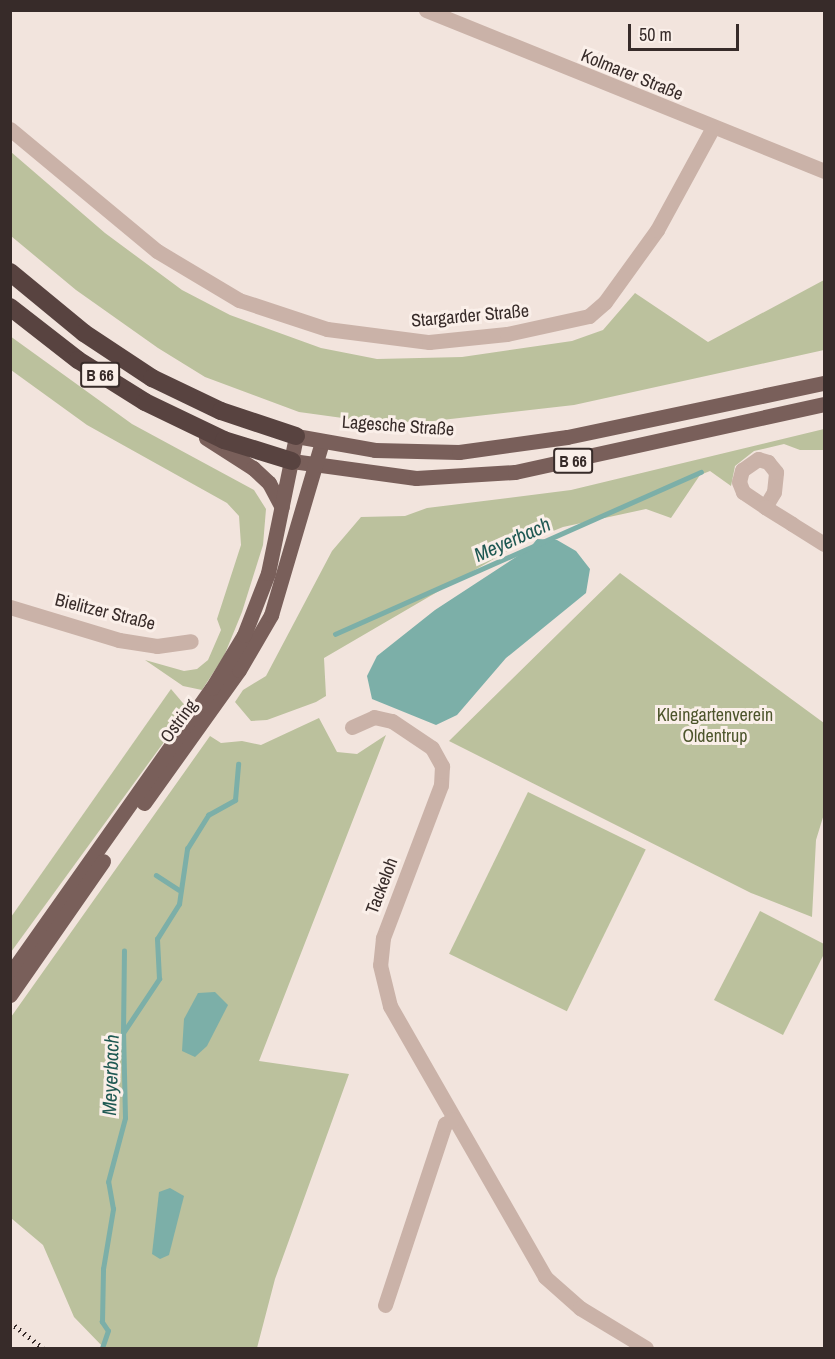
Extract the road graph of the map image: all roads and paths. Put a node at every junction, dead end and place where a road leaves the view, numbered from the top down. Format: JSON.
{"nodes":[{"id":1,"x":426,"y":10,"type":"edge"},
{"id":2,"x":10,"y":129,"type":"edge"},
{"id":3,"x":712,"y":129,"type":"junction"},
{"id":4,"x":825,"y":171,"type":"edge"},
{"id":5,"x":10,"y":272,"type":"edge"},
{"id":6,"x":10,"y":307,"type":"edge"},
{"id":7,"x":825,"y":383,"type":"edge"},
{"id":8,"x":825,"y":404,"type":"edge"},
{"id":9,"x":168,"y":415,"type":"junction"},
{"id":10,"x":296,"y":436,"type":"junction"},
{"id":11,"x":322,"y":442,"type":"junction"},
{"id":12,"x":291,"y":461,"type":"junction"},
{"id":13,"x":317,"y":467,"type":"junction"},
{"id":14,"x":282,"y":507,"type":"junction"},
{"id":15,"x":765,"y":507,"type":"dead end"},
{"id":16,"x":825,"y":544,"type":"edge"},
{"id":17,"x":10,"y":607,"type":"edge"},
{"id":18,"x":191,"y":641,"type":"dead end"},
{"id":19,"x":352,"y":728,"type":"dead end"},
{"id":20,"x":10,"y":974,"type":"edge"},
{"id":21,"x":10,"y":995,"type":"edge"},
{"id":22,"x":453,"y":1119,"type":"junction"},
{"id":23,"x":385,"y":1305,"type":"dead end"},
{"id":24,"x":646,"y":1348,"type":"edge"}],
"edges":[{"from":1,"to":3,"type":"street","name":"Kolmarer Straße"},
{"from":2,"to":3,"type":"street","name":"Stargarder Straße"},
{"from":3,"to":4,"type":"street","name":"Kolmarer Straße"},
{"from":5,"to":10,"type":"highway","name":"Lagesche Straße","number":"B 66"},
{"from":6,"to":9,"type":"highway","number":"B 66"},
{"from":7,"to":11,"type":"main road","name":"Lagesche Straße","number":"B 66"},
{"from":8,"to":13,"type":"main road","number":"B 66"},
{"from":9,"to":12,"type":"highway","number":"B 66"},
{"from":9,"to":14,"type":"main road"},
{"from":10,"to":11,"type":"main road","name":"Lagesche Straße","number":"B 66"},
{"from":10,"to":12,"type":"main road","name":"Ostring"},
{"from":11,"to":13,"type":"main road","name":"Ostring"},
{"from":12,"to":13,"type":"main road","number":"B 66"},
{"from":12,"to":14,"type":"main road","name":"Ostring"},
{"from":13,"to":21,"type":"main road","name":"Ostring"},
{"from":14,"to":20,"type":"main road","name":"Ostring"},
{"from":15,"to":16,"type":"street"},
{"from":17,"to":18,"type":"street","name":"Bielitzer Straße"},
{"from":19,"to":22,"type":"street","name":"Tackeloh"},
{"from":22,"to":23,"type":"street"},
{"from":22,"to":24,"type":"street","name":"Tackeloh"}]}
